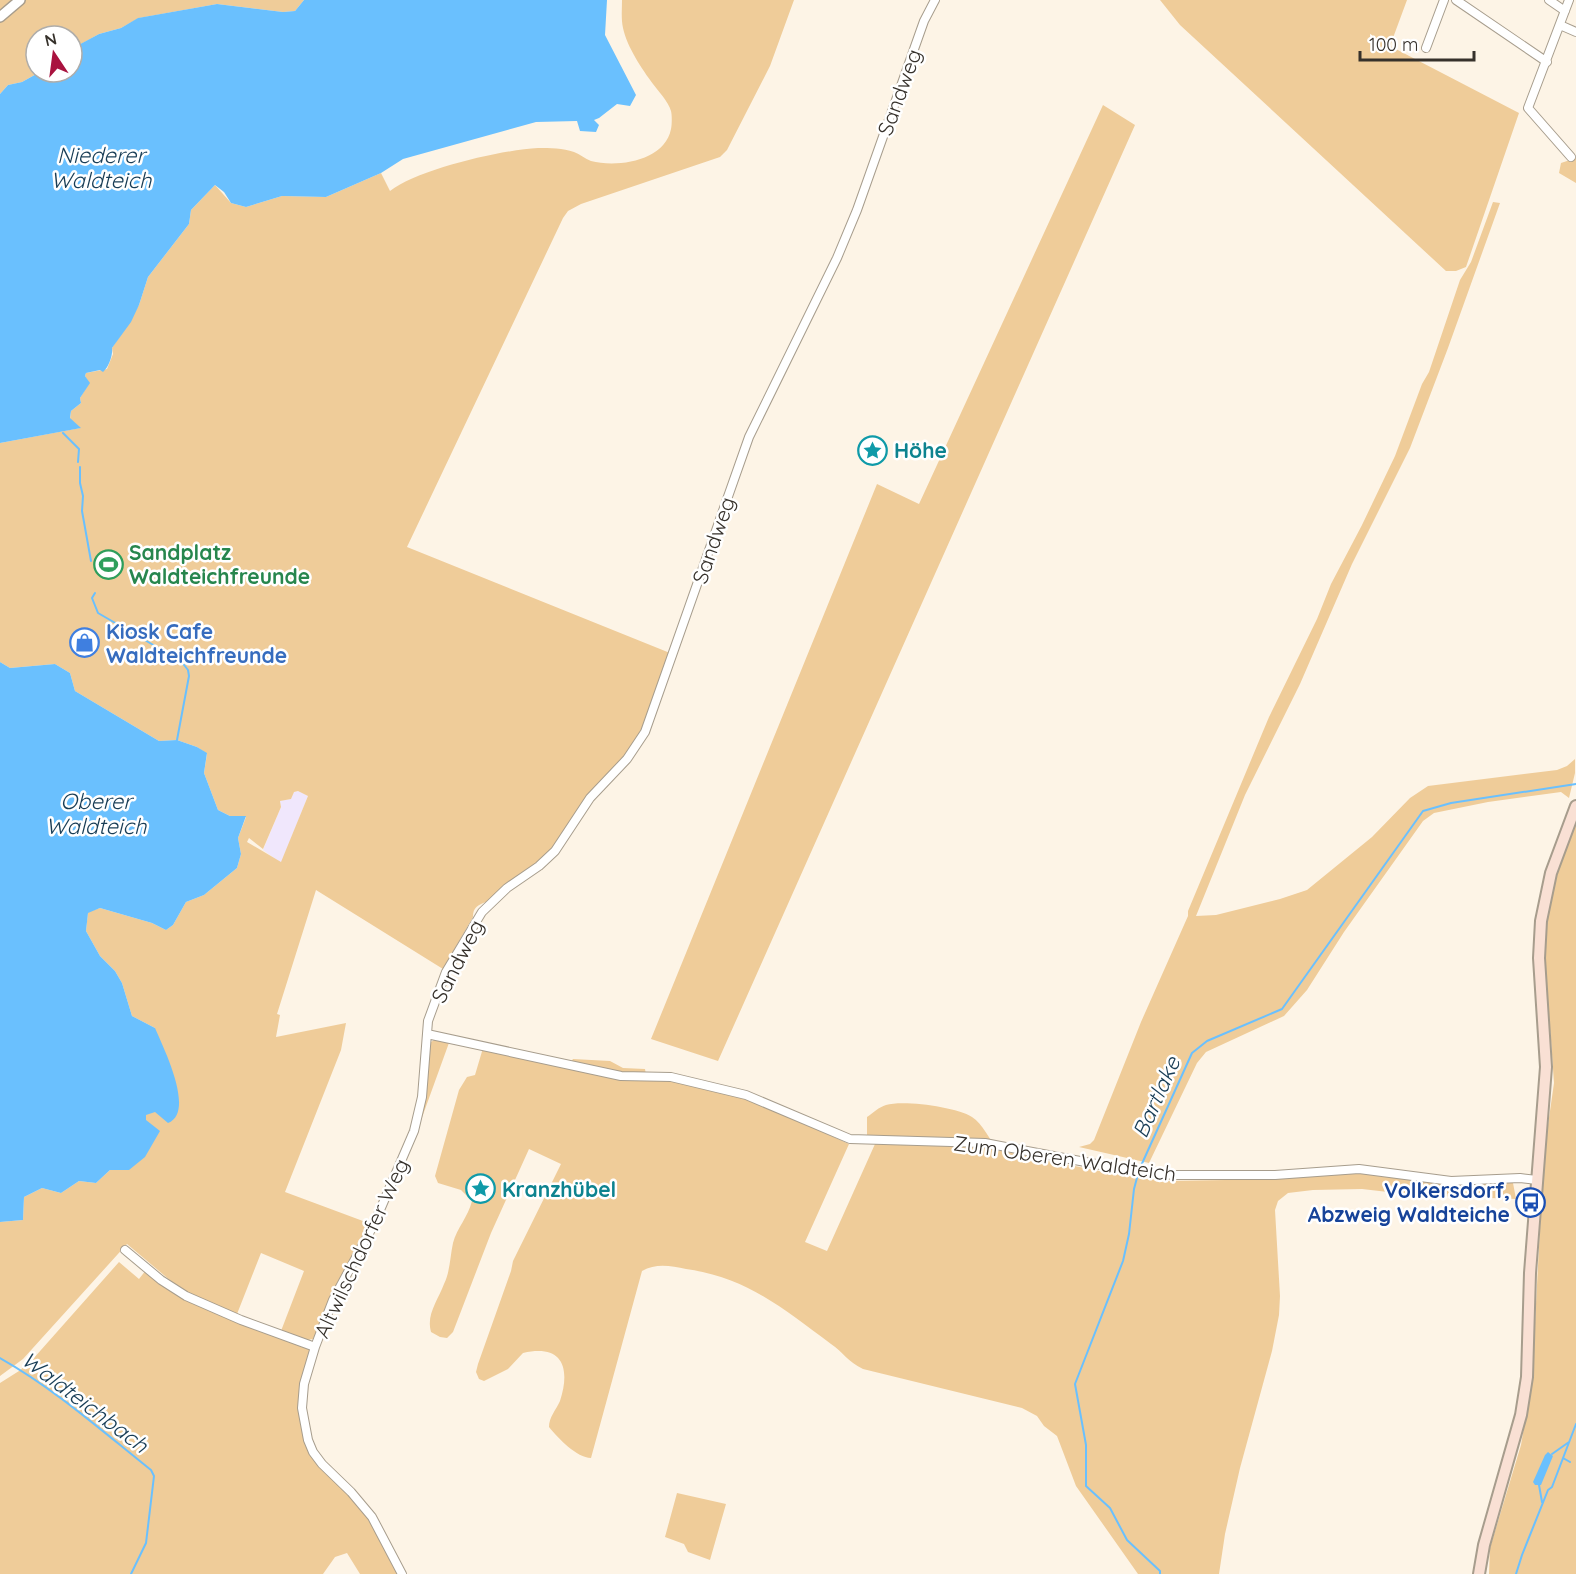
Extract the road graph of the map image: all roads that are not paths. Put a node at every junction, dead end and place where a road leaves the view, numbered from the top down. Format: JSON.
{"nodes":[{"id":1,"x":20,"y":0,"type":"edge"},
{"id":2,"x":935,"y":0,"type":"edge"},
{"id":3,"x":1444,"y":0,"type":"edge"},
{"id":4,"x":1456,"y":0,"type":"edge"},
{"id":5,"x":1549,"y":0,"type":"edge"},
{"id":6,"x":1569,"y":0,"type":"edge"},
{"id":7,"x":1565,"y":11,"type":"junction"},
{"id":8,"x":0,"y":17,"type":"edge"},
{"id":9,"x":1560,"y":25,"type":"junction"},
{"id":10,"x":1576,"y":32,"type":"edge"},
{"id":11,"x":1426,"y":48,"type":"dead end"},
{"id":12,"x":1546,"y":62,"type":"junction"},
{"id":13,"x":1570,"y":157,"type":"dead end"},
{"id":14,"x":1576,"y":806,"type":"edge"},
{"id":15,"x":427,"y":1034,"type":"junction"},
{"id":16,"x":1537,"y":1180,"type":"junction"},
{"id":17,"x":125,"y":1250,"type":"dead end"},
{"id":18,"x":315,"y":1347,"type":"junction"},
{"id":19,"x":402,"y":1574,"type":"edge"},
{"id":20,"x":1479,"y":1574,"type":"edge"}],
"edges":[{"from":1,"to":8,"type":"street"},
{"from":2,"to":15,"type":"street","name":"Sandweg"},
{"from":3,"to":11,"type":"street"},
{"from":4,"to":12,"type":"street"},
{"from":5,"to":7,"type":"street"},
{"from":6,"to":7,"type":"street"},
{"from":7,"to":9,"type":"street"},
{"from":9,"to":10,"type":"street"},
{"from":9,"to":12,"type":"street"},
{"from":12,"to":13,"type":"street"},
{"from":14,"to":16,"type":"main road"},
{"from":15,"to":16,"type":"street","name":"Zum Oberen Waldteich"},
{"from":15,"to":18,"type":"street","name":"Altwilschdorfer Weg"},
{"from":16,"to":20,"type":"main road"},
{"from":17,"to":18,"type":"street"},
{"from":18,"to":19,"type":"street","name":"Altwilschdorfer Weg"}]}
